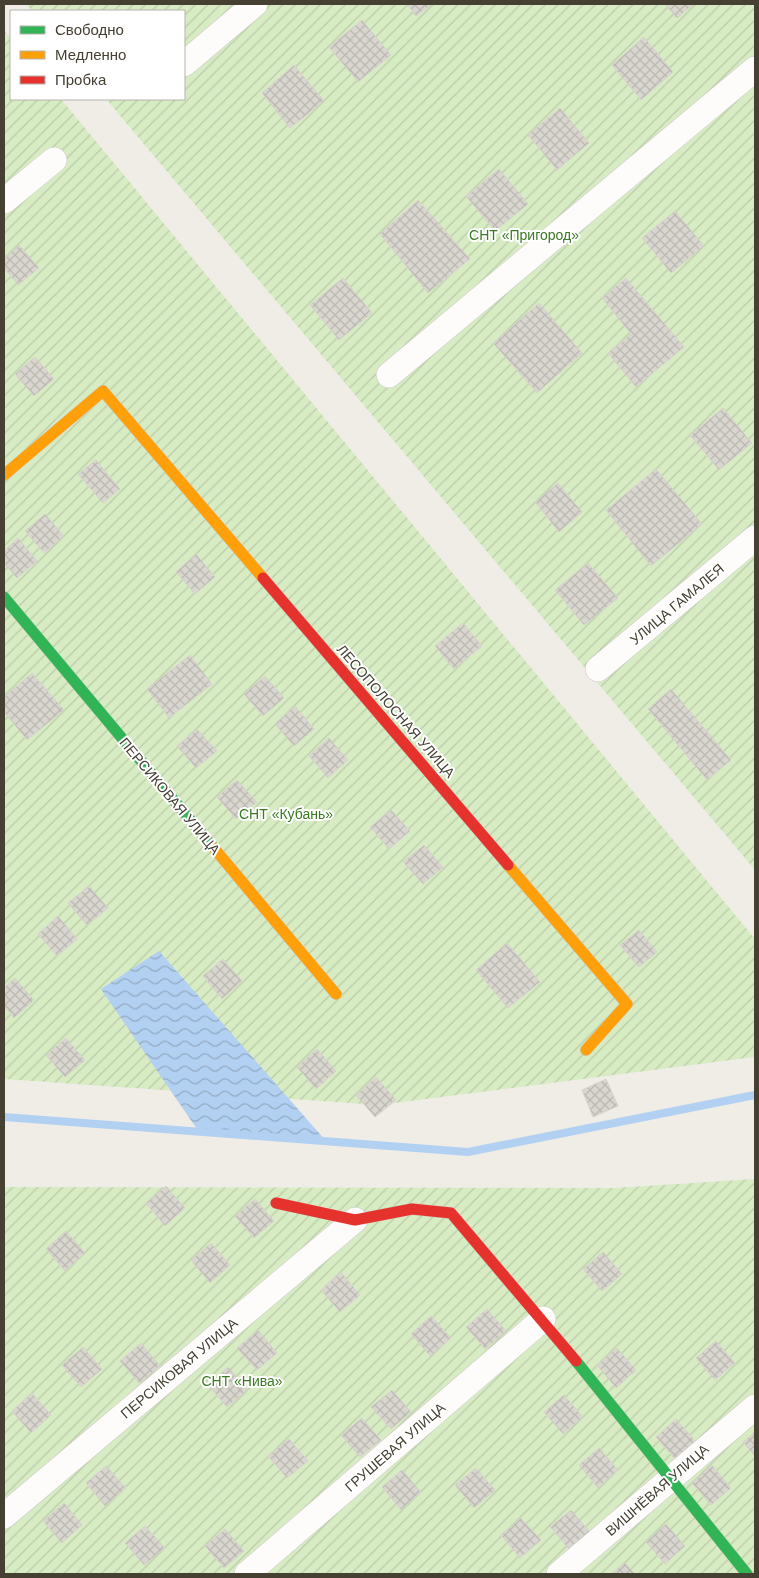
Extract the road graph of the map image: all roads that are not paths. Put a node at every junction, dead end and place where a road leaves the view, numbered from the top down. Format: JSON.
{"nodes":[{"id":1,"x":255,"y":4,"type":"edge"},
{"id":2,"x":185,"y":63,"type":"edge"},
{"id":3,"x":755,"y":68,"type":"edge"},
{"id":4,"x":54,"y":160,"type":"dead end"},
{"id":5,"x":4,"y":201,"type":"edge"},
{"id":6,"x":389,"y":375,"type":"dead end"},
{"id":7,"x":4,"y":475,"type":"edge"},
{"id":8,"x":755,"y":538,"type":"edge"},
{"id":9,"x":4,"y":597,"type":"edge"},
{"id":10,"x":598,"y":669,"type":"dead end"},
{"id":11,"x":336,"y":994,"type":"dead end"},
{"id":12,"x":586,"y":1050,"type":"dead end"},
{"id":13,"x":276,"y":1203,"type":"dead end"},
{"id":14,"x":355,"y":1220,"type":"junction"},
{"id":15,"x":543,"y":1319,"type":"junction"},
{"id":16,"x":755,"y":1407,"type":"edge"},
{"id":17,"x":669,"y":1480,"type":"junction"},
{"id":18,"x":4,"y":1516,"type":"edge"},
{"id":19,"x":247,"y":1574,"type":"edge"},
{"id":20,"x":559,"y":1574,"type":"edge"},
{"id":21,"x":747,"y":1574,"type":"edge"}],
"edges":[{"from":1,"to":2,"type":"street"},
{"from":3,"to":6,"type":"street"},
{"from":4,"to":5,"type":"street"},
{"from":7,"to":12,"type":"street","name":"ЛЕСОПОЛОСНАЯ УЛИЦА"},
{"from":8,"to":10,"type":"street","name":"УЛИЦА ГАМАЛЕЯ"},
{"from":9,"to":11,"type":"street","name":"ПЕРСИКОВАЯ УЛИЦА"},
{"from":13,"to":14,"type":"street"},
{"from":14,"to":15,"type":"street"},
{"from":14,"to":18,"type":"street","name":"ПЕРСИКОВАЯ УЛИЦА"},
{"from":15,"to":17,"type":"street"},
{"from":15,"to":19,"type":"street","name":"ГРУШЕВАЯ УЛИЦА"},
{"from":16,"to":17,"type":"street","name":"ВИШНЁВАЯ УЛИЦА"},
{"from":17,"to":20,"type":"street","name":"ВИШНЁВАЯ УЛИЦА"},
{"from":17,"to":21,"type":"street"}]}
